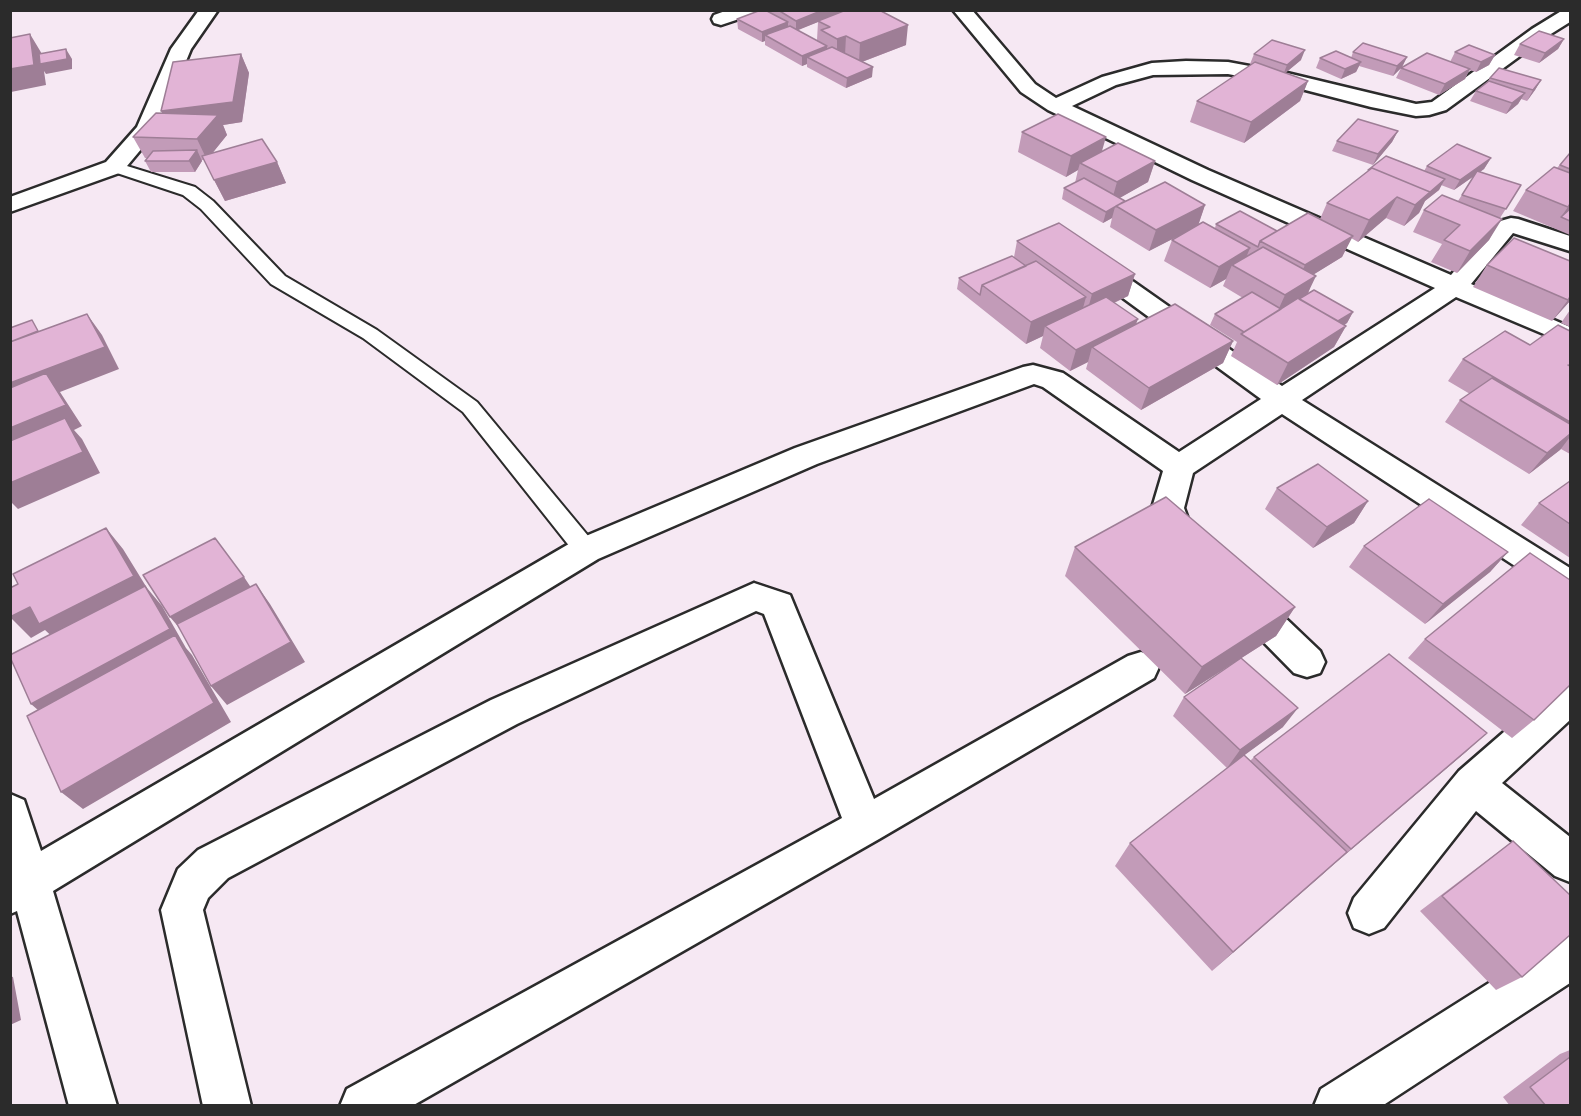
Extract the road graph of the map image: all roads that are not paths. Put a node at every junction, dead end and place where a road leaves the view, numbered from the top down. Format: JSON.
{"nodes":[{"id":1,"x":209,"y":10,"type":"edge"},
{"id":2,"x":748,"y":10,"type":"edge"},
{"id":3,"x":962,"y":10,"type":"edge"},
{"id":4,"x":1570,"y":14,"type":"edge"},
{"id":5,"x":721,"y":19,"type":"dead end"},
{"id":6,"x":1055,"y":106,"type":"junction"},
{"id":7,"x":114,"y":167,"type":"junction"},
{"id":8,"x":19,"y":202,"type":"edge"},
{"id":9,"x":1570,"y":244,"type":"edge"},
{"id":10,"x":1071,"y":249,"type":"edge"},
{"id":11,"x":1457,"y":285,"type":"junction"},
{"id":12,"x":1570,"y":336,"type":"edge"},
{"id":13,"x":1283,"y":401,"type":"junction"},
{"id":14,"x":1179,"y":467,"type":"junction"},
{"id":15,"x":586,"y":550,"type":"junction"},
{"id":16,"x":1201,"y":557,"type":"edge"},
{"id":17,"x":1226,"y":582,"type":"edge"},
{"id":18,"x":1570,"y":585,"type":"edge"},
{"id":19,"x":1307,"y":662,"type":"dead end"},
{"id":20,"x":1141,"y":667,"type":"dead end"},
{"id":21,"x":1570,"y":697,"type":"edge"},
{"id":22,"x":1473,"y":784,"type":"junction"},
{"id":23,"x":10,"y":813,"type":"edge"},
{"id":24,"x":865,"y":826,"type":"junction"},
{"id":25,"x":1570,"y":862,"type":"edge"},
{"id":26,"x":21,"y":887,"type":"edge"},
{"id":27,"x":1368,"y":913,"type":"dead end"},
{"id":28,"x":1570,"y":958,"type":"edge"},
{"id":29,"x":93,"y":1106,"type":"edge"},
{"id":30,"x":227,"y":1106,"type":"edge"},
{"id":31,"x":364,"y":1106,"type":"edge"},
{"id":32,"x":1338,"y":1106,"type":"edge"}],
"edges":[{"from":1,"to":7,"type":"street"},
{"from":2,"to":5,"type":"street"},
{"from":3,"to":6,"type":"street"},
{"from":4,"to":6,"type":"street"},
{"from":6,"to":11,"type":"street"},
{"from":7,"to":8,"type":"street"},
{"from":7,"to":15,"type":"lane"},
{"from":9,"to":11,"type":"street"},
{"from":10,"to":13,"type":"street"},
{"from":11,"to":12,"type":"street"},
{"from":11,"to":13,"type":"street"},
{"from":13,"to":14,"type":"street"},
{"from":13,"to":18,"type":"street"},
{"from":14,"to":15,"type":"street"},
{"from":14,"to":16,"type":"street"},
{"from":15,"to":26,"type":"street"},
{"from":17,"to":19,"type":"street"},
{"from":20,"to":24,"type":"street"},
{"from":21,"to":22,"type":"street"},
{"from":22,"to":25,"type":"street"},
{"from":22,"to":27,"type":"street"},
{"from":23,"to":26,"type":"street"},
{"from":24,"to":30,"type":"street"},
{"from":24,"to":31,"type":"street"},
{"from":26,"to":29,"type":"street"},
{"from":28,"to":32,"type":"street"}]}
